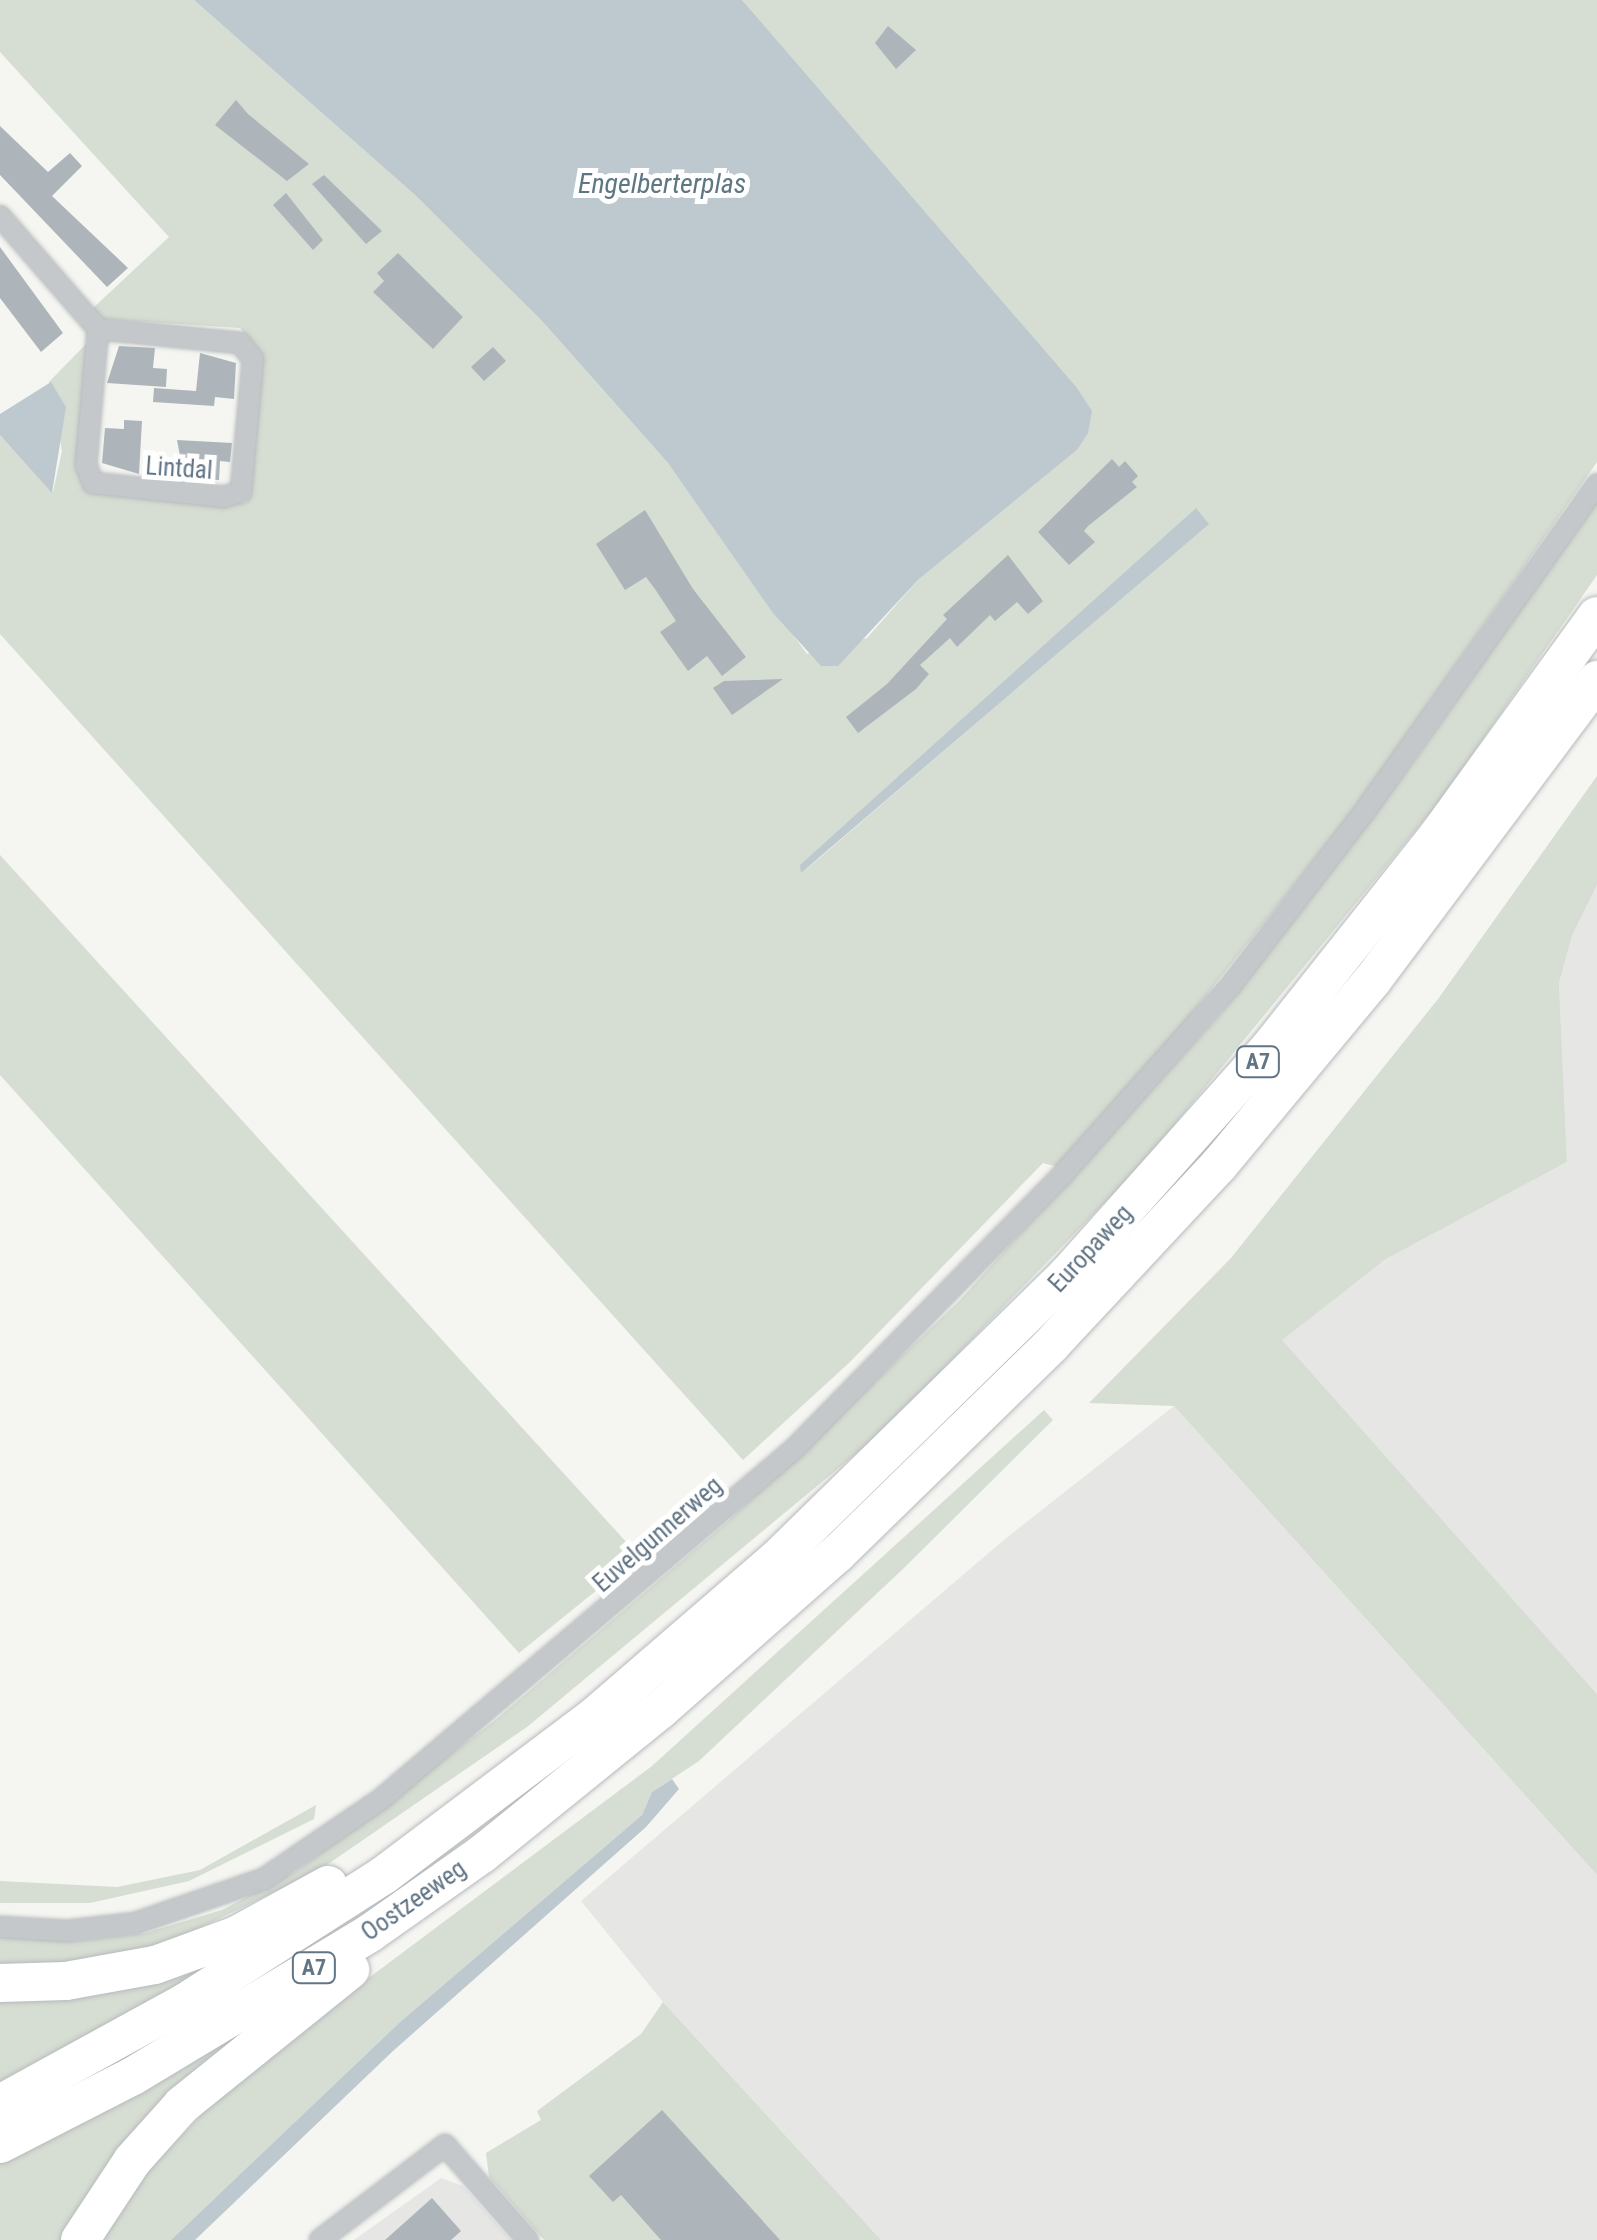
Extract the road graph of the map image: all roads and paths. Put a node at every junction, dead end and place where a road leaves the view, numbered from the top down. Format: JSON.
{"nodes":[{"id":1,"x":0,"y":216,"type":"edge"},
{"id":2,"x":98,"y":329,"type":"junction"},
{"id":3,"x":1597,"y":484,"type":"edge"},
{"id":4,"x":1597,"y":616,"type":"edge"},
{"id":5,"x":1597,"y":680,"type":"edge"},
{"id":6,"x":604,"y":1755,"type":"junction"},
{"id":7,"x":493,"y":1796,"type":"junction"},
{"id":8,"x":0,"y":1928,"type":"edge"},
{"id":9,"x":0,"y":1983,"type":"edge"},
{"id":10,"x":0,"y":2104,"type":"edge"},
{"id":11,"x":0,"y":2144,"type":"edge"},
{"id":12,"x":80,"y":2240,"type":"edge"},
{"id":13,"x":320,"y":2240,"type":"edge"},
{"id":14,"x":528,"y":2240,"type":"edge"}],
"edges":[{"from":1,"to":2,"type":"street"},
{"from":2,"to":2,"type":"street","name":"Lintdal"},
{"from":3,"to":8,"type":"street","name":"Euvelgunnerweg"},
{"from":4,"to":7,"type":"highway","name":"Europaweg","number":"A7"},
{"from":5,"to":6,"type":"highway","name":"Europaweg","number":"A7"},
{"from":6,"to":11,"type":"highway","name":"Oostzeeweg","number":"A7"},
{"from":6,"to":12,"type":"highway","number":"A7"},
{"from":7,"to":9,"type":"highway","number":"A7"},
{"from":7,"to":10,"type":"highway","name":"Oostzeeweg","number":"A7"},
{"from":13,"to":14,"type":"street"}]}
